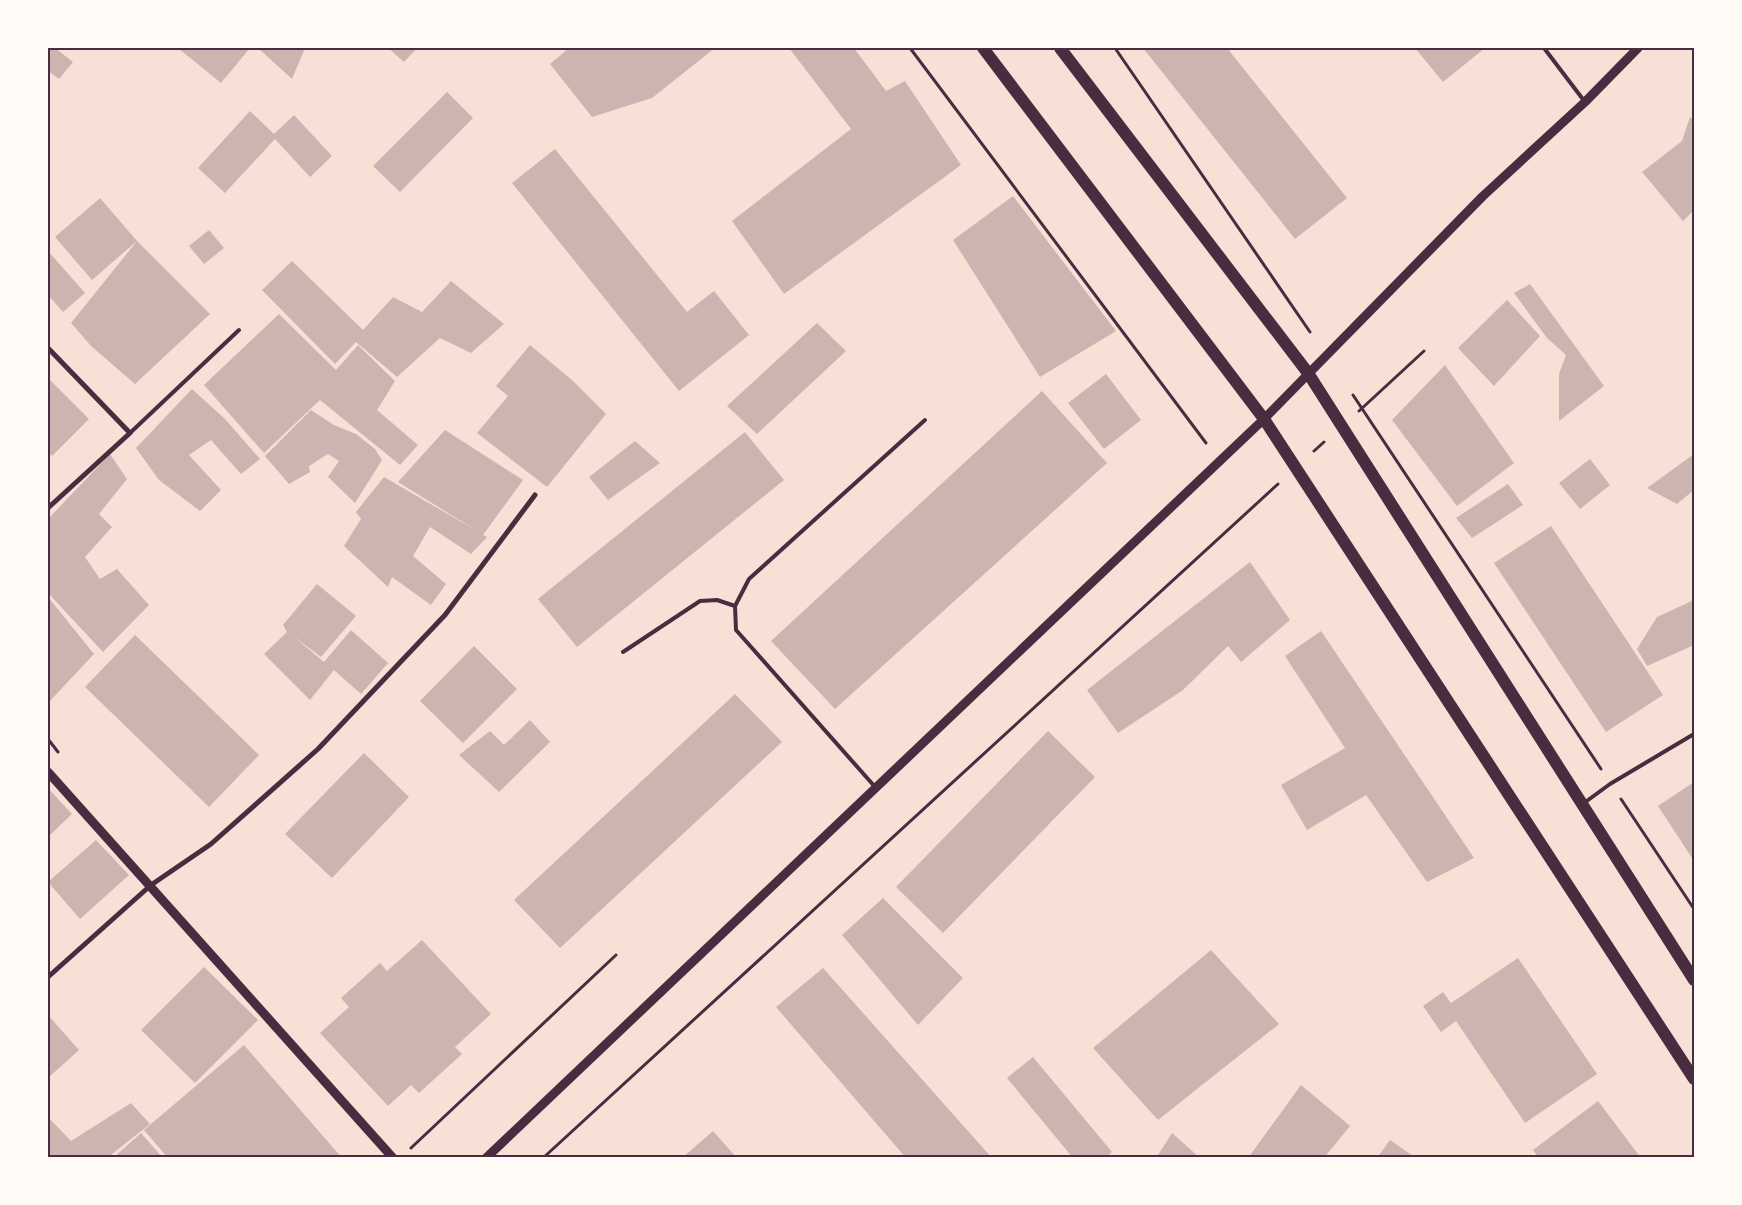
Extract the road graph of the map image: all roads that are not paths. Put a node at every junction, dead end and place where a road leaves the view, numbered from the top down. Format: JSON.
{"nodes":[{"id":1,"x":983,"y":48,"type":"edge"},
{"id":2,"x":1060,"y":48,"type":"edge"},
{"id":3,"x":1544,"y":48,"type":"edge"},
{"id":4,"x":1638,"y":48,"type":"edge"},
{"id":5,"x":1585,"y":102,"type":"junction"},
{"id":6,"x":239,"y":330,"type":"dead end"},
{"id":7,"x":48,"y":348,"type":"edge"},
{"id":8,"x":1308,"y":374,"type":"junction"},
{"id":9,"x":1264,"y":419,"type":"junction"},
{"id":10,"x":925,"y":420,"type":"dead end"},
{"id":11,"x":130,"y":433,"type":"junction"},
{"id":12,"x":535,"y":495,"type":"dead end"},
{"id":13,"x":48,"y":508,"type":"edge"},
{"id":14,"x":735,"y":606,"type":"junction"},
{"id":15,"x":623,"y":652,"type":"dead end"},
{"id":16,"x":1694,"y":734,"type":"edge"},
{"id":17,"x":48,"y":772,"type":"edge"},
{"id":18,"x":876,"y":788,"type":"junction"},
{"id":19,"x":1581,"y":805,"type":"junction"},
{"id":20,"x":151,"y":885,"type":"junction"},
{"id":21,"x":48,"y":978,"type":"edge"},
{"id":22,"x":1694,"y":980,"type":"edge"},
{"id":23,"x":1694,"y":1079,"type":"edge"},
{"id":24,"x":393,"y":1158,"type":"edge"},
{"id":25,"x":486,"y":1158,"type":"edge"}],
"edges":[{"from":1,"to":9,"type":"main road"},
{"from":2,"to":8,"type":"main road"},
{"from":3,"to":5,"type":"lane"},
{"from":4,"to":5,"type":"street"},
{"from":5,"to":8,"type":"street"},
{"from":6,"to":11,"type":"lane"},
{"from":7,"to":11,"type":"street"},
{"from":8,"to":9,"type":"street"},
{"from":8,"to":19,"type":"main road"},
{"from":9,"to":18,"type":"street"},
{"from":9,"to":23,"type":"main road"},
{"from":10,"to":14,"type":"lane"},
{"from":11,"to":13,"type":"street"},
{"from":12,"to":20,"type":"street"},
{"from":14,"to":15,"type":"lane"},
{"from":14,"to":18,"type":"lane"},
{"from":16,"to":19,"type":"lane"},
{"from":17,"to":20,"type":"street"},
{"from":18,"to":25,"type":"street"},
{"from":19,"to":22,"type":"main road"},
{"from":20,"to":21,"type":"street"},
{"from":20,"to":24,"type":"street"}]}
